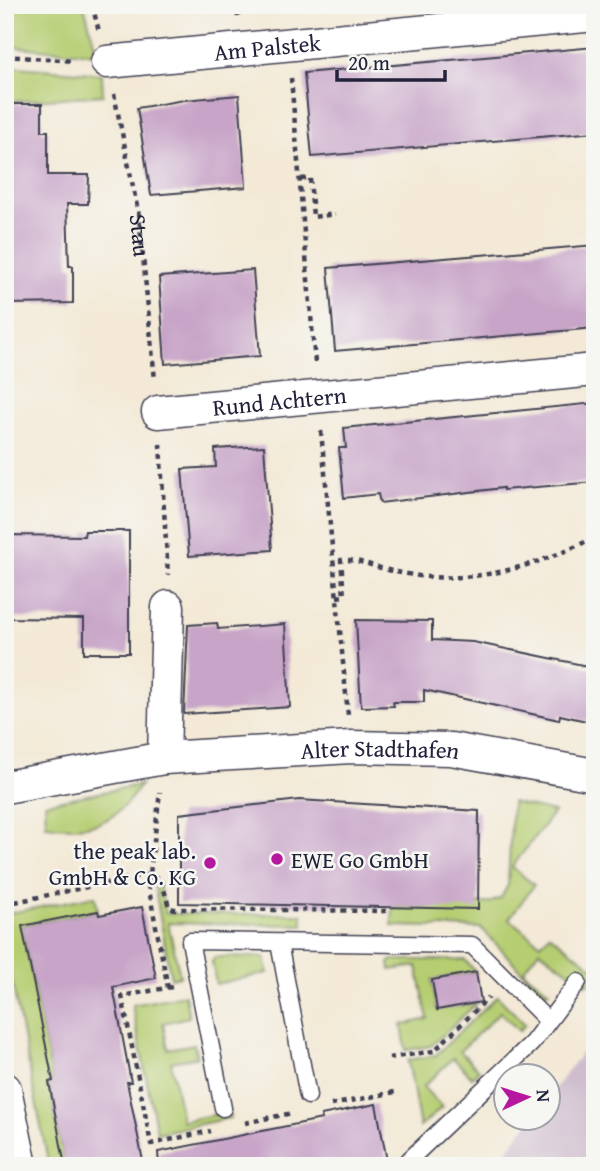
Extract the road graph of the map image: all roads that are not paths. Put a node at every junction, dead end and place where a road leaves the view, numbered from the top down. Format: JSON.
{"nodes":[{"id":1,"x":595,"y":15,"type":"edge"},
{"id":2,"x":107,"y":62,"type":"road end"},
{"id":3,"x":595,"y":370,"type":"edge"},
{"id":4,"x":158,"y":412,"type":"road end"},
{"id":5,"x":168,"y":607,"type":"road end"},
{"id":6,"x":164,"y":758,"type":"junction"},
{"id":7,"x":595,"y":775,"type":"edge"},
{"id":8,"x":5,"y":787,"type":"edge"},
{"id":9,"x":279,"y":943,"type":"junction"},
{"id":10,"x":578,"y":982,"type":"dead end"},
{"id":11,"x":548,"y":1021,"type":"junction"},
{"id":12,"x":5,"y":1088,"type":"edge"},
{"id":13,"x":308,"y":1096,"type":"dead end"},
{"id":14,"x":223,"y":1108,"type":"dead end"},
{"id":15,"x":409,"y":1160,"type":"dead end"},
{"id":16,"x":21,"y":1166,"type":"edge"}],
"edges":[{"from":1,"to":2,"type":"street","name":"Am Palstek"},
{"from":3,"to":4,"type":"street","name":"Rund Achtern"},
{"from":5,"to":6,"type":"street"},
{"from":6,"to":7,"type":"street","name":"Alter Stadthafen"},
{"from":6,"to":8,"type":"street","name":"Alter Stadthafen"},
{"from":9,"to":11,"type":"lane"},
{"from":9,"to":13,"type":"lane"},
{"from":9,"to":14,"type":"lane"},
{"from":10,"to":11,"type":"lane"},
{"from":11,"to":15,"type":"lane"},
{"from":12,"to":16,"type":"street"}]}
